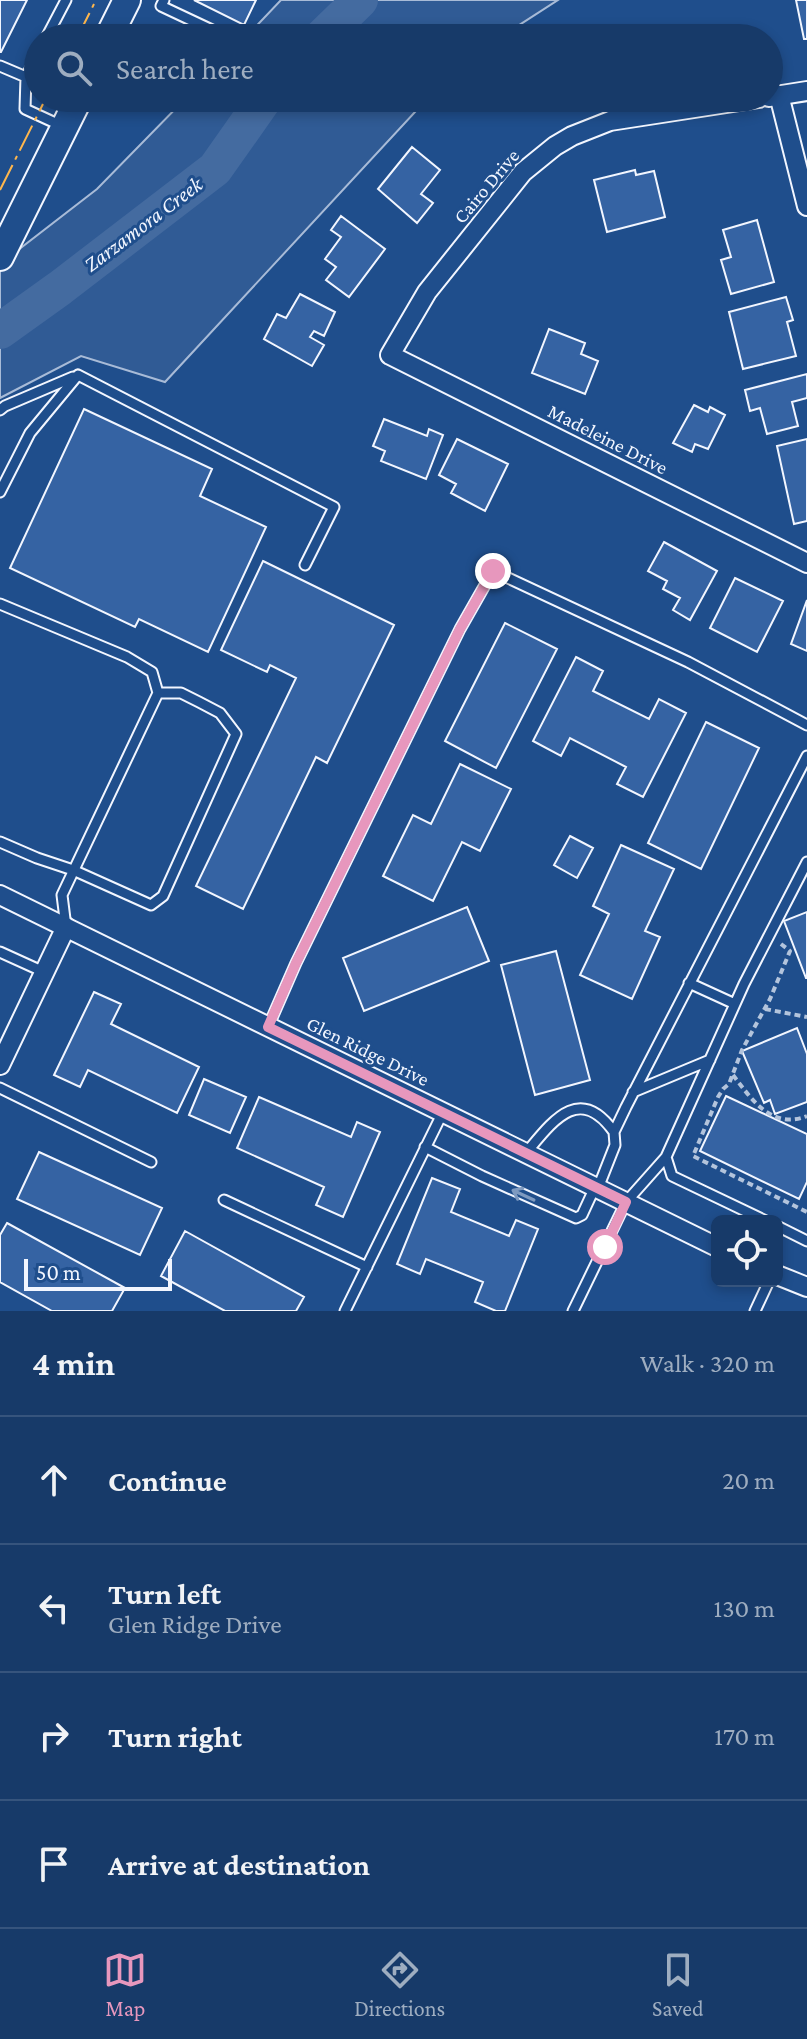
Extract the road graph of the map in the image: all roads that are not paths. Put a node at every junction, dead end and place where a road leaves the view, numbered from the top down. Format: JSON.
{"nodes":[{"id":1,"x":66,"y":0,"type":"edge"},
{"id":2,"x":127,"y":0,"type":"edge"},
{"id":3,"x":164,"y":0,"type":"edge"},
{"id":4,"x":53,"y":24,"type":"edge"},
{"id":5,"x":115,"y":24,"type":"edge"},
{"id":6,"x":199,"y":24,"type":"edge"},
{"id":7,"x":0,"y":66,"type":"edge"},
{"id":8,"x":24,"y":76,"type":"edge"},
{"id":9,"x":807,"y":91,"type":"edge"},
{"id":10,"x":783,"y":95,"type":"edge"},
{"id":11,"x":31,"y":112,"type":"edge"},
{"id":12,"x":72,"y":112,"type":"edge"},
{"id":13,"x":668,"y":112,"type":"edge"},
{"id":14,"x":779,"y":112,"type":"edge"},
{"id":15,"x":64,"y":128,"type":"junction"},
{"id":16,"x":807,"y":206,"type":"edge"},
{"id":17,"x":0,"y":257,"type":"edge"},
{"id":18,"x":390,"y":355,"type":"joint"},
{"id":19,"x":78,"y":375,"type":"junction"},
{"id":20,"x":0,"y":410,"type":"edge"},
{"id":21,"x":0,"y":492,"type":"edge"},
{"id":22,"x":807,"y":563,"type":"edge"},
{"id":23,"x":305,"y":565,"type":"dead end"},
{"id":24,"x":2,"y":608,"type":"edge"},
{"id":25,"x":158,"y":693,"type":"junction"},
{"id":26,"x":807,"y":725,"type":"edge"},
{"id":27,"x":807,"y":756,"type":"edge"},
{"id":28,"x":0,"y":842,"type":"edge"},
{"id":29,"x":807,"y":862,"type":"edge"},
{"id":30,"x":73,"y":870,"type":"junction"},
{"id":31,"x":0,"y":895,"type":"edge"},
{"id":32,"x":66,"y":927,"type":"junction"},
{"id":33,"x":0,"y":952,"type":"edge"},
{"id":34,"x":44,"y":972,"type":"junction"},
{"id":35,"x":689,"y":983,"type":"junction"},
{"id":36,"x":735,"y":1004,"type":"junction"},
{"id":37,"x":268,"y":1027,"type":"junction"},
{"id":38,"x":710,"y":1060,"type":"junction"},
{"id":39,"x":0,"y":1065,"type":"edge"},
{"id":40,"x":0,"y":1088,"type":"edge"},
{"id":41,"x":633,"y":1092,"type":"junction"},
{"id":42,"x":443,"y":1112,"type":"junction"},
{"id":43,"x":614,"y":1132,"type":"junction"},
{"id":44,"x":425,"y":1147,"type":"junction"},
{"id":45,"x":526,"y":1153,"type":"junction"},
{"id":46,"x":666,"y":1157,"type":"junction"},
{"id":47,"x":151,"y":1162,"type":"dead end"},
{"id":48,"x":596,"y":1188,"type":"junction"},
{"id":49,"x":224,"y":1200,"type":"dead end"},
{"id":50,"x":626,"y":1202,"type":"junction"},
{"id":51,"x":753,"y":1215,"type":"edge"},
{"id":52,"x":783,"y":1229,"type":"edge"},
{"id":53,"x":807,"y":1241,"type":"edge"},
{"id":54,"x":711,"y":1244,"type":"edge"},
{"id":55,"x":367,"y":1267,"type":"junction"},
{"id":56,"x":783,"y":1277,"type":"edge"},
{"id":57,"x":766,"y":1287,"type":"edge"},
{"id":58,"x":807,"y":1287,"type":"edge"},
{"id":59,"x":345,"y":1311,"type":"edge"},
{"id":60,"x":573,"y":1311,"type":"edge"},
{"id":61,"x":755,"y":1311,"type":"edge"}],
"edges":[{"from":1,"to":4,"type":"lane"},
{"from":2,"to":5,"type":"main road"},
{"from":3,"to":6,"type":"lane"},
{"from":7,"to":8,"type":"lane"},
{"from":9,"to":10,"type":"street"},
{"from":11,"to":15,"type":"lane"},
{"from":12,"to":15,"type":"main road"},
{"from":13,"to":18,"type":"street","name":"Cairo Drive"},
{"from":14,"to":16,"type":"street"},
{"from":15,"to":17,"type":"main road"},
{"from":18,"to":22,"type":"street","name":"Madeleine Drive"},
{"from":19,"to":20,"type":"lane"},
{"from":19,"to":21,"type":"lane"},
{"from":19,"to":23,"type":"lane"},
{"from":24,"to":25,"type":"lane"},
{"from":25,"to":30,"type":"lane"},
{"from":25,"to":30,"type":"lane"},
{"from":26,"to":37,"type":"lane"},
{"from":27,"to":35,"type":"lane"},
{"from":28,"to":30,"type":"lane"},
{"from":29,"to":36,"type":"lane"},
{"from":30,"to":32,"type":"lane"},
{"from":31,"to":32,"type":"street","name":"Glen Ridge Drive"},
{"from":32,"to":34,"type":"street"},
{"from":32,"to":37,"type":"street","name":"Glen Ridge Drive"},
{"from":33,"to":34,"type":"lane"},
{"from":34,"to":39,"type":"street"},
{"from":35,"to":36,"type":"lane"},
{"from":35,"to":41,"type":"lane"},
{"from":36,"to":38,"type":"lane"},
{"from":37,"to":42,"type":"street","name":"Glen Ridge Drive"},
{"from":38,"to":41,"type":"lane"},
{"from":38,"to":46,"type":"lane"},
{"from":40,"to":47,"type":"lane"},
{"from":41,"to":43,"type":"lane"},
{"from":42,"to":44,"type":"lane"},
{"from":42,"to":45,"type":"street","name":"Glen Ridge Drive"},
{"from":43,"to":45,"type":"lane"},
{"from":43,"to":48,"type":"lane"},
{"from":48,"to":44,"type":"lane","one_way":true},
{"from":44,"to":55,"type":"lane"},
{"from":45,"to":48,"type":"street","name":"Glen Ridge Drive"},
{"from":46,"to":50,"type":"lane"},
{"from":46,"to":51,"type":"lane"},
{"from":48,"to":50,"type":"street","name":"Glen Ridge Drive"},
{"from":49,"to":55,"type":"lane"},
{"from":50,"to":54,"type":"street","name":"Glen Ridge Drive"},
{"from":50,"to":60,"type":"lane"},
{"from":52,"to":53,"type":"lane"},
{"from":55,"to":59,"type":"lane"},
{"from":56,"to":58,"type":"street"},
{"from":57,"to":61,"type":"lane"}]}
